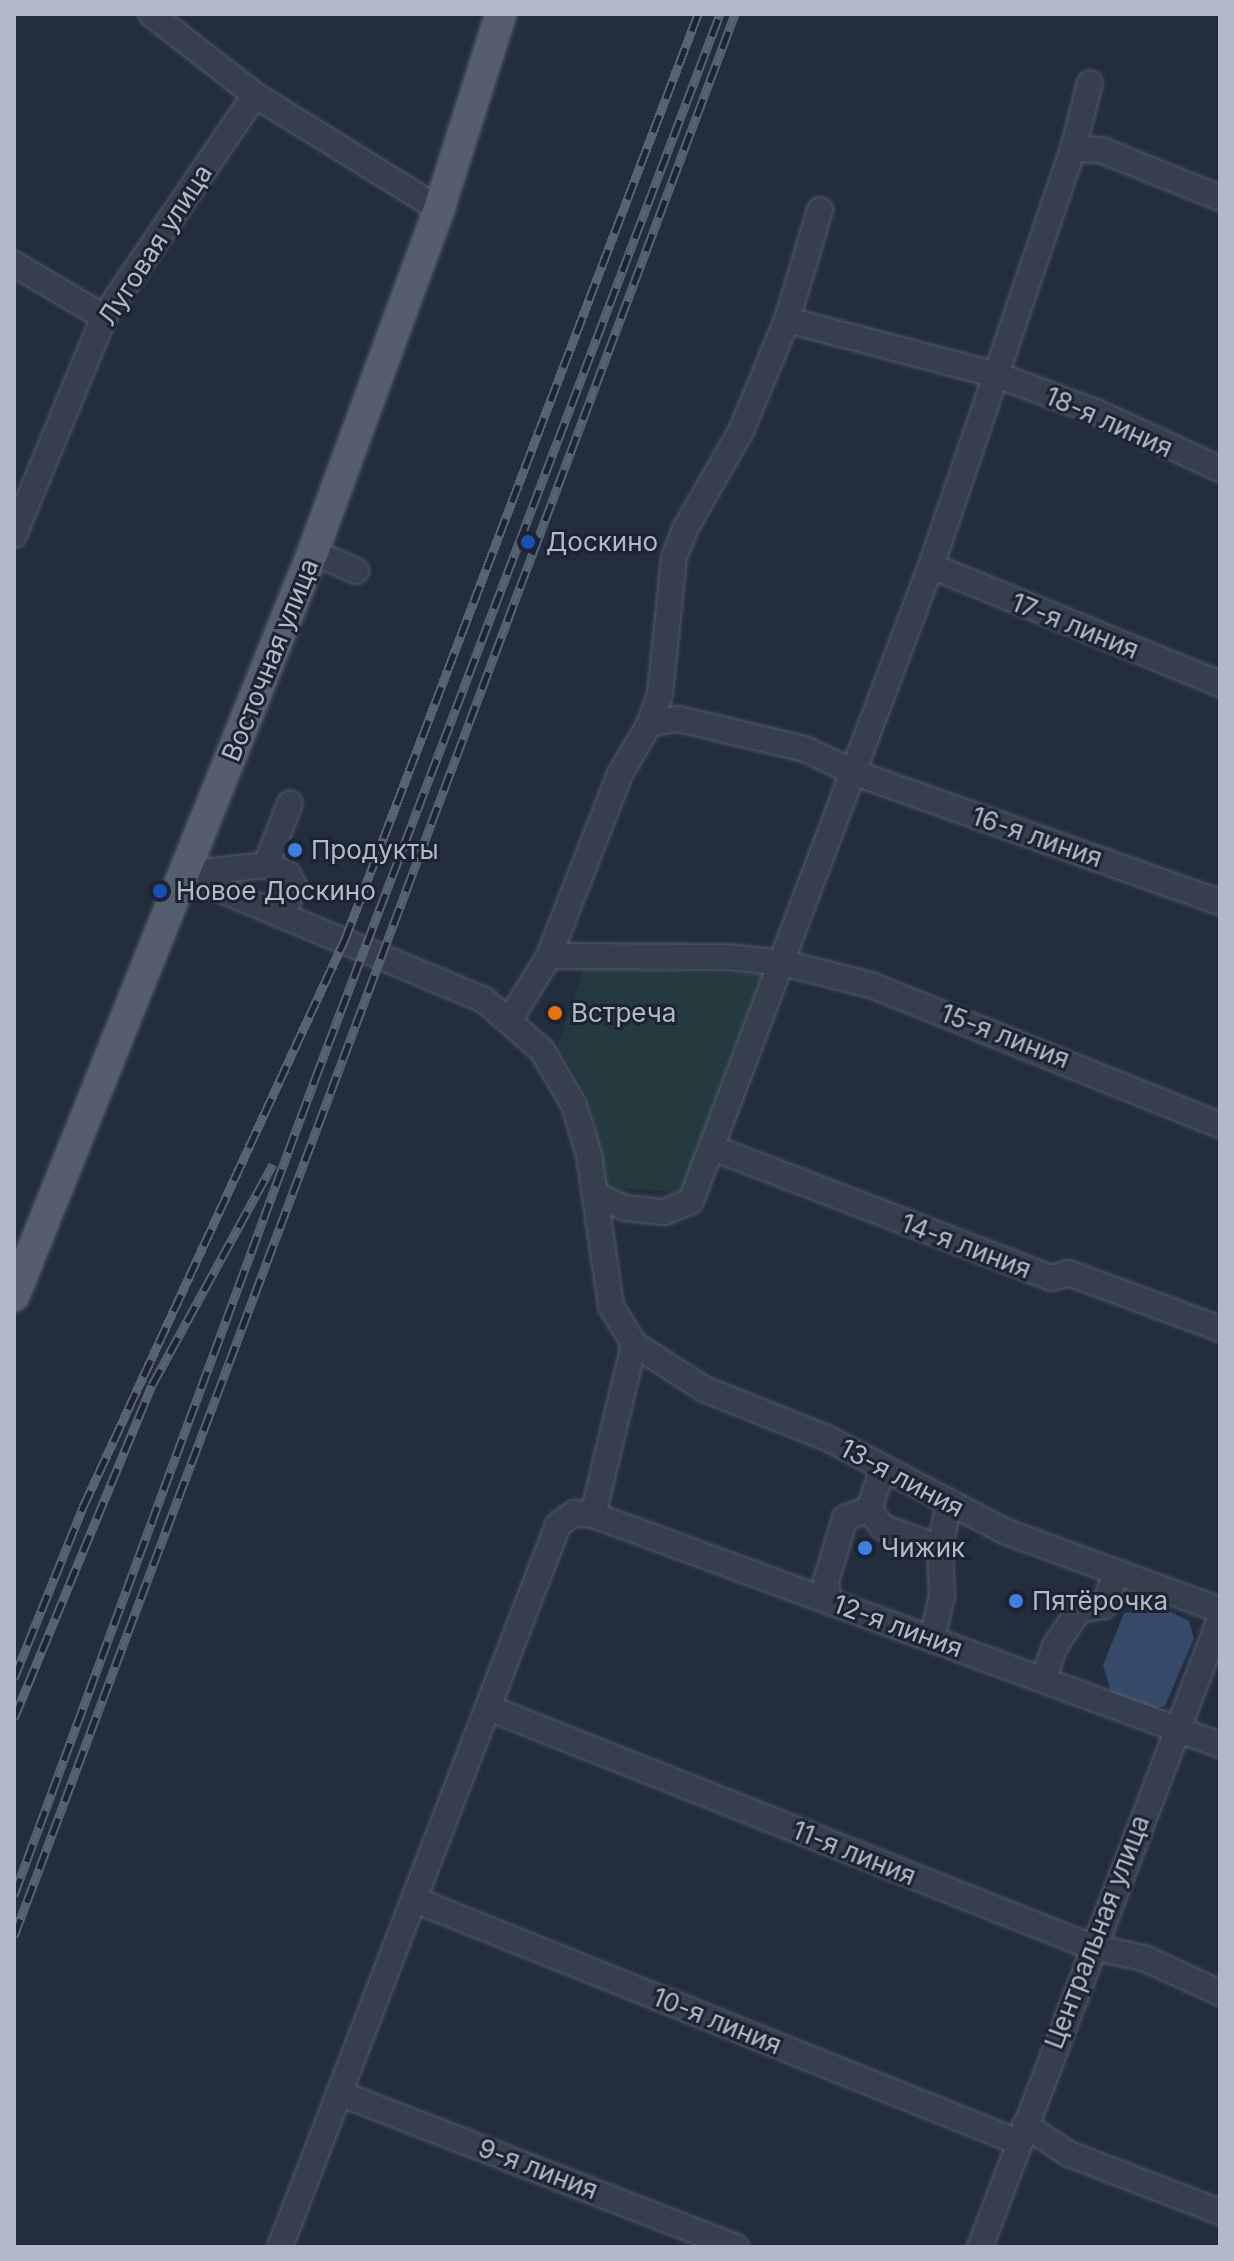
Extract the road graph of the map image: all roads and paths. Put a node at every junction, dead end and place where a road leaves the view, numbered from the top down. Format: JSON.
{"nodes":[{"id":1,"x":151,"y":14,"type":"edge"},
{"id":2,"x":501,"y":14,"type":"edge"},
{"id":3,"x":1090,"y":83,"type":"dead end"},
{"id":4,"x":255,"y":95,"type":"junction"},
{"id":5,"x":1073,"y":149,"type":"junction"},
{"id":6,"x":1220,"y":198,"type":"edge"},
{"id":7,"x":439,"y":209,"type":"junction"},
{"id":8,"x":820,"y":210,"type":"dead end"},
{"id":9,"x":14,"y":264,"type":"edge"},
{"id":10,"x":104,"y":317,"type":"junction"},
{"id":11,"x":787,"y":320,"type":"junction"},
{"id":12,"x":997,"y":375,"type":"junction"},
{"id":13,"x":1220,"y":469,"type":"edge"},
{"id":14,"x":14,"y":535,"type":"edge"},
{"id":15,"x":313,"y":552,"type":"junction"},
{"id":16,"x":931,"y":566,"type":"junction"},
{"id":17,"x":356,"y":571,"type":"dead end"},
{"id":18,"x":1220,"y":684,"type":"edge"},
{"id":19,"x":650,"y":723,"type":"junction"},
{"id":20,"x":855,"y":773,"type":"junction"},
{"id":21,"x":290,"y":803,"type":"dead end"},
{"id":22,"x":266,"y":865,"type":"junction"},
{"id":23,"x":183,"y":874,"type":"junction"},
{"id":24,"x":1220,"y":902,"type":"edge"},
{"id":25,"x":282,"y":915,"type":"junction"},
{"id":26,"x":549,"y":956,"type":"junction"},
{"id":27,"x":784,"y":963,"type":"junction"},
{"id":28,"x":510,"y":1019,"type":"junction"},
{"id":29,"x":1220,"y":1125,"type":"edge"},
{"id":30,"x":713,"y":1148,"type":"junction"},
{"id":31,"x":596,"y":1195,"type":"junction"},
{"id":32,"x":14,"y":1296,"type":"edge"},
{"id":33,"x":1220,"y":1329,"type":"edge"},
{"id":34,"x":634,"y":1344,"type":"junction"},
{"id":35,"x":883,"y":1468,"type":"junction"},
{"id":36,"x":949,"y":1502,"type":"junction"},
{"id":37,"x":869,"y":1509,"type":"junction"},
{"id":38,"x":584,"y":1514,"type":"junction"},
{"id":39,"x":940,"y":1548,"type":"junction"},
{"id":40,"x":1116,"y":1573,"type":"junction"},
{"id":41,"x":829,"y":1601,"type":"junction"},
{"id":42,"x":1220,"y":1610,"type":"edge"},
{"id":43,"x":1217,"y":1634,"type":"edge"},
{"id":44,"x":932,"y":1639,"type":"junction"},
{"id":45,"x":1043,"y":1679,"type":"junction"},
{"id":46,"x":489,"y":1708,"type":"junction"},
{"id":47,"x":1174,"y":1729,"type":"junction"},
{"id":48,"x":1220,"y":1745,"type":"edge"},
{"id":49,"x":415,"y":1900,"type":"junction"},
{"id":50,"x":1092,"y":1947,"type":"junction"},
{"id":51,"x":1220,"y":1993,"type":"edge"},
{"id":52,"x":339,"y":2093,"type":"junction"},
{"id":53,"x":1021,"y":2133,"type":"junction"},
{"id":54,"x":1220,"y":2212,"type":"edge"},
{"id":55,"x":280,"y":2247,"type":"edge"},
{"id":56,"x":736,"y":2247,"type":"edge"},
{"id":57,"x":980,"y":2247,"type":"edge"}],
"edges":[{"from":1,"to":4,"type":"street"},
{"from":2,"to":7,"type":"main road","name":"Восточная улица"},
{"from":3,"to":5,"type":"street"},
{"from":4,"to":7,"type":"street"},
{"from":4,"to":10,"type":"street","name":"Луговая улица"},
{"from":5,"to":6,"type":"street"},
{"from":5,"to":12,"type":"street"},
{"from":7,"to":15,"type":"main road","name":"Восточная улица"},
{"from":8,"to":11,"type":"street"},
{"from":9,"to":10,"type":"street"},
{"from":10,"to":14,"type":"street","name":"Луговая улица"},
{"from":11,"to":12,"type":"street","name":"18-я линия"},
{"from":11,"to":19,"type":"street"},
{"from":12,"to":13,"type":"street","name":"18-я линия"},
{"from":12,"to":16,"type":"street"},
{"from":15,"to":17,"type":"street"},
{"from":15,"to":23,"type":"main road","name":"Восточная улица"},
{"from":16,"to":18,"type":"street","name":"17-я линия"},
{"from":16,"to":20,"type":"street"},
{"from":19,"to":20,"type":"street","name":"16-я линия"},
{"from":19,"to":26,"type":"street"},
{"from":20,"to":24,"type":"street","name":"16-я линия"},
{"from":20,"to":27,"type":"street"},
{"from":21,"to":22,"type":"street"},
{"from":22,"to":23,"type":"street"},
{"from":22,"to":25,"type":"street"},
{"from":23,"to":25,"type":"street"},
{"from":23,"to":32,"type":"main road","name":"Восточная улица"},
{"from":25,"to":28,"type":"street"},
{"from":26,"to":27,"type":"street","name":"15-я линия"},
{"from":26,"to":28,"type":"street"},
{"from":27,"to":29,"type":"street","name":"15-я линия"},
{"from":27,"to":30,"type":"street"},
{"from":28,"to":31,"type":"street"},
{"from":30,"to":31,"type":"street"},
{"from":30,"to":33,"type":"street","name":"14-я линия"},
{"from":31,"to":34,"type":"street","name":"13-я линия"},
{"from":34,"to":35,"type":"street","name":"13-я линия"},
{"from":34,"to":38,"type":"street"},
{"from":35,"to":36,"type":"street","name":"13-я линия"},
{"from":35,"to":37,"type":"street"},
{"from":36,"to":39,"type":"street"},
{"from":36,"to":40,"type":"street","name":"13-я линия"},
{"from":37,"to":39,"type":"street"},
{"from":37,"to":41,"type":"street"},
{"from":38,"to":41,"type":"street","name":"12-я линия"},
{"from":38,"to":46,"type":"street"},
{"from":39,"to":44,"type":"street"},
{"from":40,"to":42,"type":"street","name":"13-я линия"},
{"from":40,"to":45,"type":"street"},
{"from":41,"to":44,"type":"street","name":"12-я линия"},
{"from":43,"to":47,"type":"street","name":"Центральная улица"},
{"from":44,"to":45,"type":"street","name":"12-я линия"},
{"from":45,"to":47,"type":"street","name":"12-я линия"},
{"from":46,"to":49,"type":"street"},
{"from":46,"to":50,"type":"street","name":"11-я линия"},
{"from":47,"to":48,"type":"street","name":"12-я линия"},
{"from":47,"to":50,"type":"street","name":"Центральная улица"},
{"from":49,"to":52,"type":"street"},
{"from":49,"to":53,"type":"street","name":"10-я линия"},
{"from":50,"to":51,"type":"street","name":"11-я линия"},
{"from":50,"to":53,"type":"street","name":"Центральная улица"},
{"from":52,"to":55,"type":"street"},
{"from":52,"to":56,"type":"street","name":"9-я линия"},
{"from":53,"to":54,"type":"street","name":"10-я линия"},
{"from":53,"to":57,"type":"street","name":"Центральная улица"}]}
